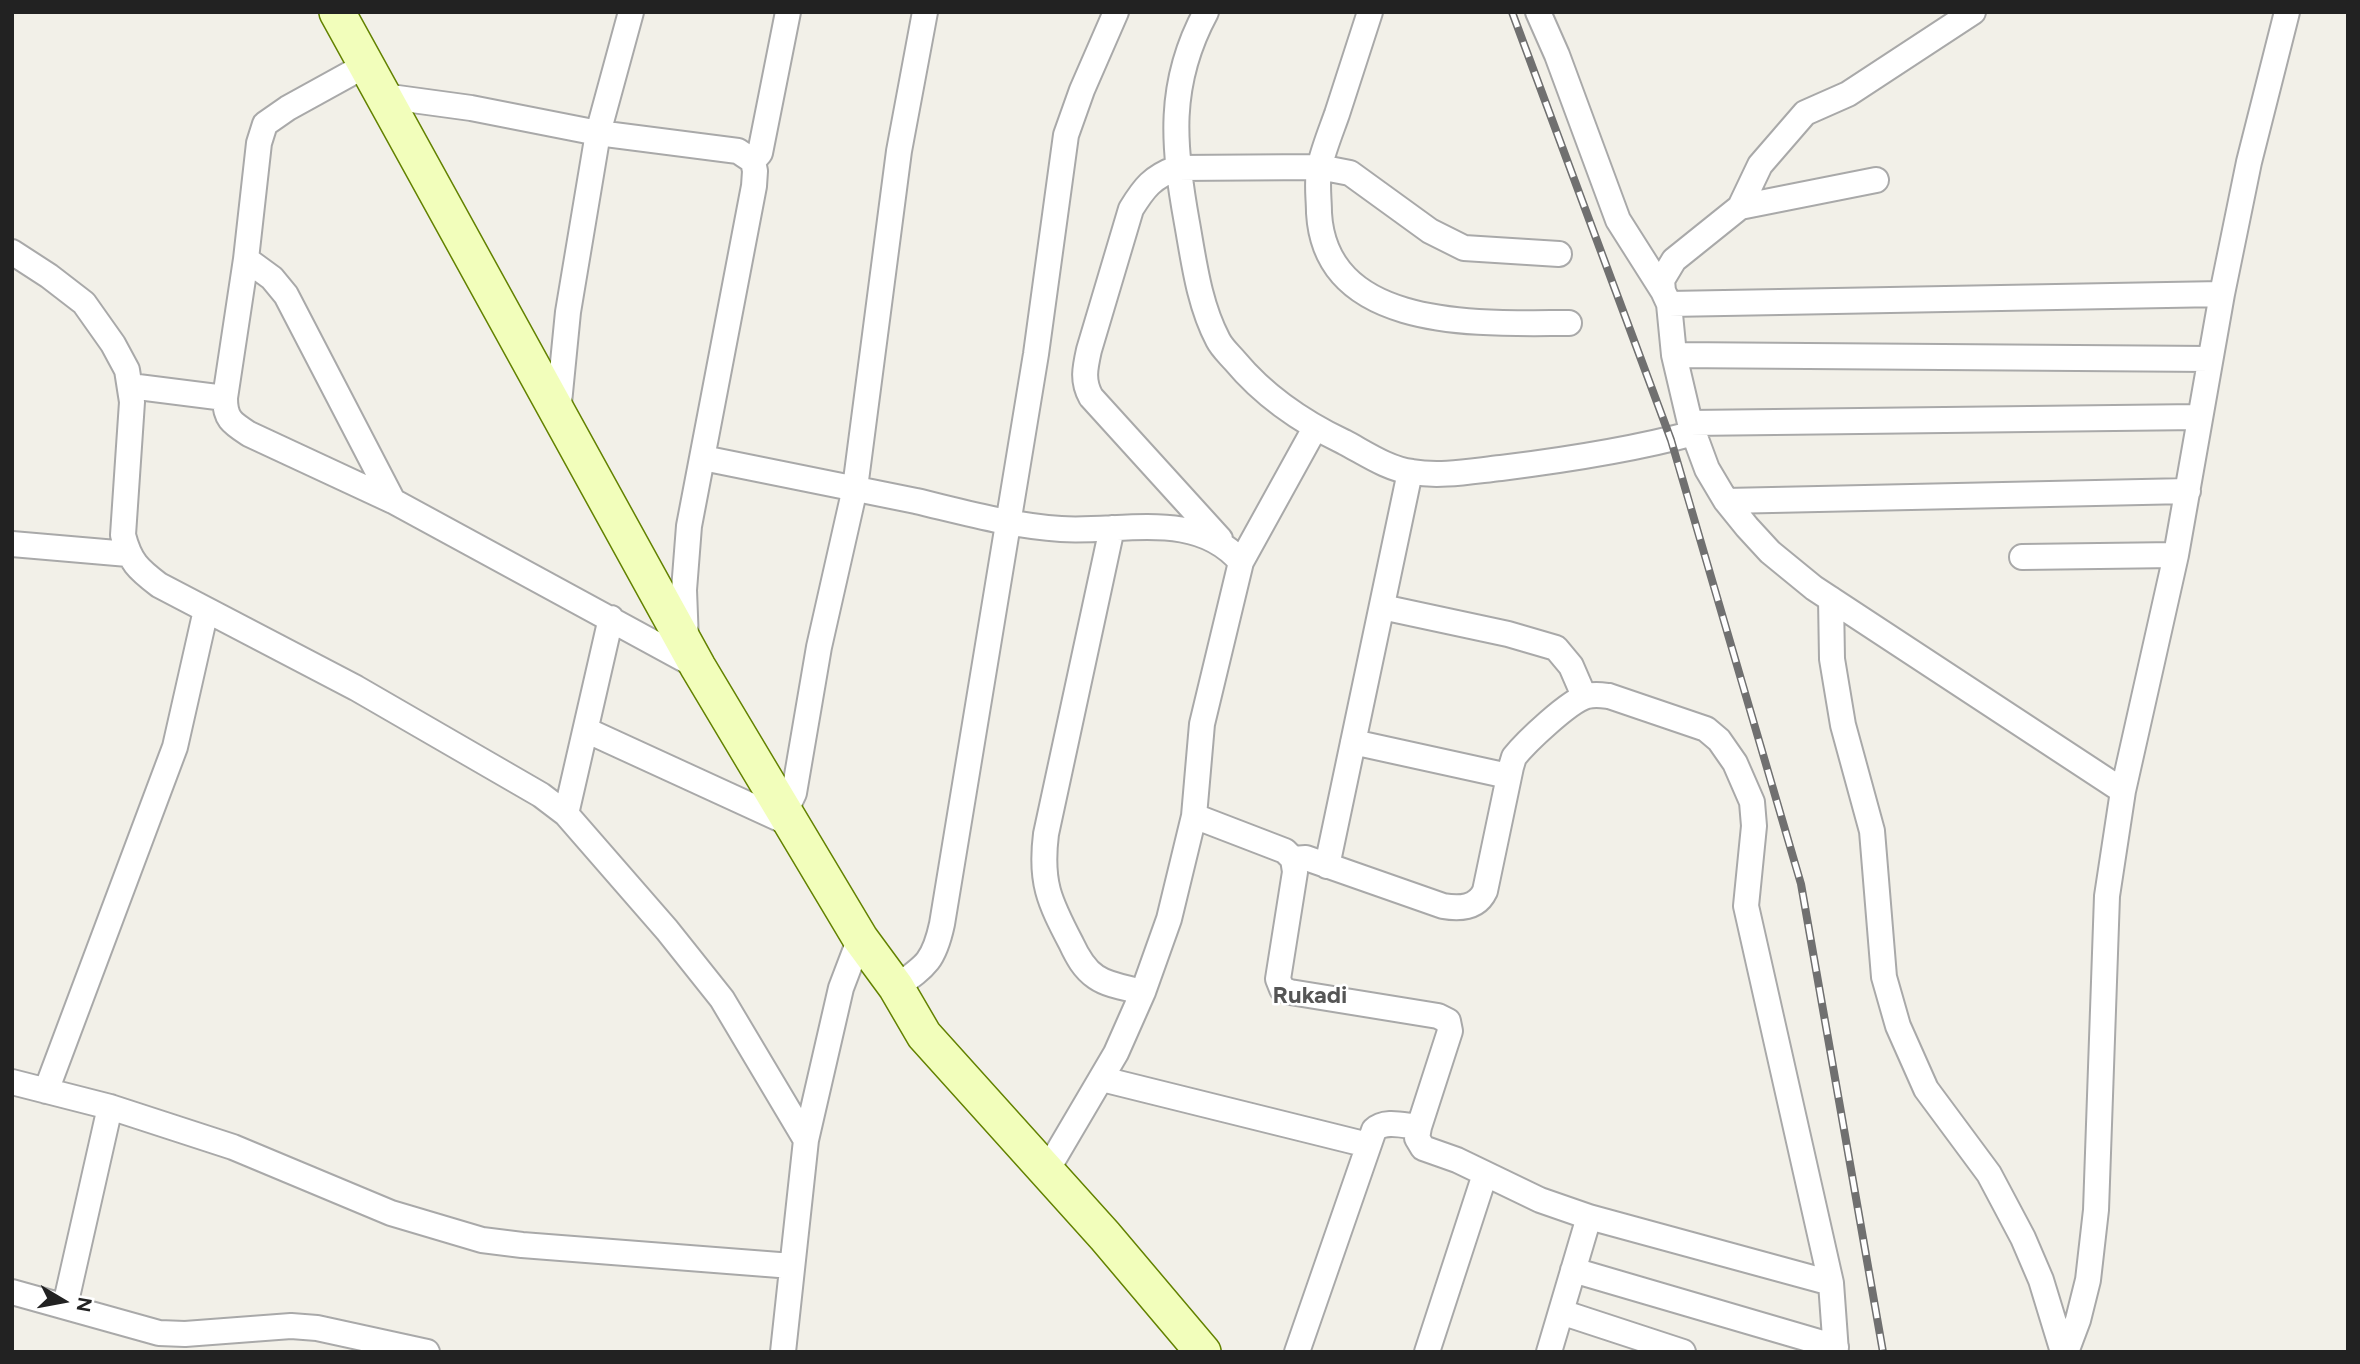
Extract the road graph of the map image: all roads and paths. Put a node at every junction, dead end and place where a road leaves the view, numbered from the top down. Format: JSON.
{"nodes":[{"id":1,"x":337,"y":12,"type":"edge"},
{"id":2,"x":631,"y":12,"type":"edge"},
{"id":3,"x":789,"y":12,"type":"edge"},
{"id":4,"x":925,"y":12,"type":"edge"},
{"id":5,"x":1116,"y":12,"type":"edge"},
{"id":6,"x":1206,"y":12,"type":"edge"},
{"id":7,"x":1370,"y":12,"type":"edge"},
{"id":8,"x":1538,"y":12,"type":"edge"},
{"id":9,"x":1973,"y":12,"type":"edge"},
{"id":10,"x":2287,"y":12,"type":"edge"},
{"id":11,"x":366,"y":65,"type":"junction"},
{"id":12,"x":383,"y":96,"type":"junction"},
{"id":13,"x":598,"y":133,"type":"junction"},
{"id":14,"x":753,"y":161,"type":"junction"},
{"id":15,"x":1319,"y":167,"type":"junction"},
{"id":16,"x":1177,"y":168,"type":"junction"},
{"id":17,"x":1876,"y":180,"type":"dead end"},
{"id":18,"x":1740,"y":206,"type":"junction"},
{"id":19,"x":12,"y":252,"type":"edge"},
{"id":20,"x":1559,"y":254,"type":"dead end"},
{"id":21,"x":246,"y":259,"type":"junction"},
{"id":22,"x":2222,"y":294,"type":"junction"},
{"id":23,"x":1666,"y":298,"type":"junction"},
{"id":24,"x":1569,"y":323,"type":"dead end"},
{"id":25,"x":1674,"y":355,"type":"junction"},
{"id":26,"x":2210,"y":359,"type":"junction"},
{"id":27,"x":130,"y":386,"type":"junction"},
{"id":28,"x":225,"y":398,"type":"junction"},
{"id":29,"x":558,"y":413,"type":"junction"},
{"id":30,"x":2199,"y":417,"type":"junction"},
{"id":31,"x":1315,"y":428,"type":"junction"},
{"id":32,"x":1692,"y":428,"type":"junction"},
{"id":33,"x":703,"y":458,"type":"junction"},
{"id":34,"x":1410,"y":472,"type":"junction"},
{"id":35,"x":855,"y":488,"type":"junction"},
{"id":36,"x":2188,"y":491,"type":"junction"},
{"id":37,"x":393,"y":501,"type":"junction"},
{"id":38,"x":1726,"y":501,"type":"junction"},
{"id":39,"x":1008,"y":521,"type":"junction"},
{"id":40,"x":1112,"y":528,"type":"junction"},
{"id":41,"x":12,"y":544,"type":"edge"},
{"id":42,"x":128,"y":554,"type":"junction"},
{"id":43,"x":1233,"y":554,"type":"junction"},
{"id":44,"x":2176,"y":555,"type":"junction"},
{"id":45,"x":2022,"y":557,"type":"dead end"},
{"id":46,"x":1831,"y":599,"type":"junction"},
{"id":47,"x":1382,"y":607,"type":"junction"},
{"id":48,"x":206,"y":610,"type":"junction"},
{"id":49,"x":611,"y":618,"type":"junction"},
{"id":50,"x":692,"y":656,"type":"junction"},
{"id":51,"x":1584,"y":696,"type":"junction"},
{"id":52,"x":586,"y":730,"type":"junction"},
{"id":53,"x":1353,"y":742,"type":"junction"},
{"id":54,"x":1508,"y":776,"type":"junction"},
{"id":55,"x":2123,"y":791,"type":"junction"},
{"id":56,"x":566,"y":814,"type":"junction"},
{"id":57,"x":1194,"y":816,"type":"junction"},
{"id":58,"x":789,"y":819,"type":"junction"},
{"id":59,"x":1293,"y":859,"type":"junction"},
{"id":60,"x":1326,"y":866,"type":"junction"},
{"id":61,"x":860,"y":938,"type":"junction"},
{"id":62,"x":896,"y":987,"type":"junction"},
{"id":63,"x":1143,"y":992,"type":"junction"},
{"id":64,"x":1102,"y":1079,"type":"junction"},
{"id":65,"x":12,"y":1082,"type":"edge"},
{"id":66,"x":46,"y":1091,"type":"junction"},
{"id":67,"x":110,"y":1107,"type":"junction"},
{"id":68,"x":1419,"y":1127,"type":"junction"},
{"id":69,"x":806,"y":1140,"type":"junction"},
{"id":70,"x":1368,"y":1145,"type":"junction"},
{"id":71,"x":1046,"y":1172,"type":"junction"},
{"id":72,"x":1485,"y":1174,"type":"junction"},
{"id":73,"x":1589,"y":1217,"type":"junction"},
{"id":74,"x":792,"y":1266,"type":"junction"},
{"id":75,"x":1573,"y":1270,"type":"junction"},
{"id":76,"x":1831,"y":1283,"type":"junction"},
{"id":77,"x":12,"y":1292,"type":"edge"},
{"id":78,"x":65,"y":1306,"type":"junction"},
{"id":79,"x":1561,"y":1311,"type":"junction"},
{"id":80,"x":189,"y":1343,"type":"edge"},
{"id":81,"x":1836,"y":1349,"type":"edge"},
{"id":82,"x":427,"y":1352,"type":"edge"},
{"id":83,"x":783,"y":1352,"type":"edge"},
{"id":84,"x":1203,"y":1352,"type":"edge"},
{"id":85,"x":1297,"y":1352,"type":"edge"},
{"id":86,"x":1427,"y":1352,"type":"edge"},
{"id":87,"x":1549,"y":1352,"type":"edge"},
{"id":88,"x":1683,"y":1352,"type":"edge"},
{"id":89,"x":2065,"y":1352,"type":"edge"}],
"edges":[{"from":1,"to":11,"type":"street"},
{"from":2,"to":13,"type":"street"},
{"from":3,"to":14,"type":"street"},
{"from":4,"to":35,"type":"street"},
{"from":5,"to":39,"type":"street"},
{"from":6,"to":16,"type":"street"},
{"from":7,"to":15,"type":"street"},
{"from":8,"to":23,"type":"street"},
{"from":9,"to":18,"type":"street"},
{"from":10,"to":22,"type":"street"},
{"from":11,"to":12,"type":"street"},
{"from":11,"to":21,"type":"street"},
{"from":12,"to":13,"type":"street"},
{"from":12,"to":29,"type":"street"},
{"from":13,"to":14,"type":"street"},
{"from":13,"to":29,"type":"street"},
{"from":14,"to":33,"type":"street"},
{"from":15,"to":16,"type":"street"},
{"from":15,"to":20,"type":"street"},
{"from":15,"to":24,"type":"street"},
{"from":16,"to":31,"type":"street"},
{"from":16,"to":43,"type":"street"},
{"from":17,"to":18,"type":"street"},
{"from":18,"to":23,"type":"street"},
{"from":19,"to":27,"type":"street"},
{"from":21,"to":28,"type":"street"},
{"from":21,"to":37,"type":"street"},
{"from":22,"to":23,"type":"street"},
{"from":22,"to":26,"type":"street"},
{"from":23,"to":25,"type":"street"},
{"from":25,"to":26,"type":"street"},
{"from":25,"to":32,"type":"street"},
{"from":26,"to":30,"type":"street"},
{"from":27,"to":28,"type":"street"},
{"from":27,"to":42,"type":"street"},
{"from":28,"to":37,"type":"street"},
{"from":29,"to":50,"type":"street"},
{"from":30,"to":32,"type":"street"},
{"from":30,"to":36,"type":"street"},
{"from":31,"to":34,"type":"street"},
{"from":31,"to":43,"type":"street"},
{"from":32,"to":34,"type":"street"},
{"from":32,"to":38,"type":"street"},
{"from":33,"to":35,"type":"street"},
{"from":33,"to":50,"type":"street"},
{"from":34,"to":47,"type":"street"},
{"from":35,"to":39,"type":"street"},
{"from":35,"to":58,"type":"street"},
{"from":36,"to":38,"type":"street"},
{"from":36,"to":44,"type":"street"},
{"from":37,"to":49,"type":"street"},
{"from":38,"to":46,"type":"street"},
{"from":39,"to":40,"type":"street"},
{"from":39,"to":62,"type":"street"},
{"from":40,"to":43,"type":"street"},
{"from":40,"to":63,"type":"street"},
{"from":41,"to":42,"type":"street"},
{"from":42,"to":48,"type":"street"},
{"from":43,"to":57,"type":"street"},
{"from":44,"to":45,"type":"street"},
{"from":44,"to":55,"type":"street"},
{"from":46,"to":55,"type":"street"},
{"from":46,"to":89,"type":"street"},
{"from":47,"to":51,"type":"street"},
{"from":47,"to":53,"type":"street"},
{"from":48,"to":56,"type":"street"},
{"from":48,"to":66,"type":"street"},
{"from":49,"to":50,"type":"street"},
{"from":49,"to":52,"type":"street"},
{"from":50,"to":58,"type":"street"},
{"from":51,"to":54,"type":"street"},
{"from":51,"to":76,"type":"street"},
{"from":52,"to":56,"type":"street"},
{"from":52,"to":58,"type":"street"},
{"from":53,"to":54,"type":"street"},
{"from":53,"to":60,"type":"street"},
{"from":54,"to":60,"type":"street"},
{"from":55,"to":89,"type":"street"},
{"from":56,"to":69,"type":"street"},
{"from":57,"to":59,"type":"street"},
{"from":57,"to":63,"type":"street"},
{"from":58,"to":61,"type":"street"},
{"from":59,"to":60,"type":"street"},
{"from":59,"to":68,"type":"street"},
{"from":61,"to":62,"type":"street"},
{"from":61,"to":69,"type":"street"},
{"from":62,"to":71,"type":"street"},
{"from":63,"to":64,"type":"street"},
{"from":64,"to":70,"type":"street"},
{"from":64,"to":71,"type":"street"},
{"from":65,"to":66,"type":"street"},
{"from":66,"to":67,"type":"street"},
{"from":67,"to":74,"type":"street"},
{"from":67,"to":78,"type":"street"},
{"from":68,"to":70,"type":"street"},
{"from":68,"to":72,"type":"street"},
{"from":69,"to":74,"type":"street"},
{"from":70,"to":85,"type":"street"},
{"from":71,"to":84,"type":"street"},
{"from":72,"to":73,"type":"street"},
{"from":72,"to":86,"type":"street"},
{"from":73,"to":75,"type":"street"},
{"from":73,"to":76,"type":"street"},
{"from":74,"to":83,"type":"street"},
{"from":75,"to":79,"type":"street"},
{"from":75,"to":81,"type":"street"},
{"from":76,"to":81,"type":"street"},
{"from":77,"to":78,"type":"street"},
{"from":78,"to":80,"type":"street"},
{"from":79,"to":87,"type":"street"},
{"from":79,"to":88,"type":"street"},
{"from":80,"to":82,"type":"street"}]}
